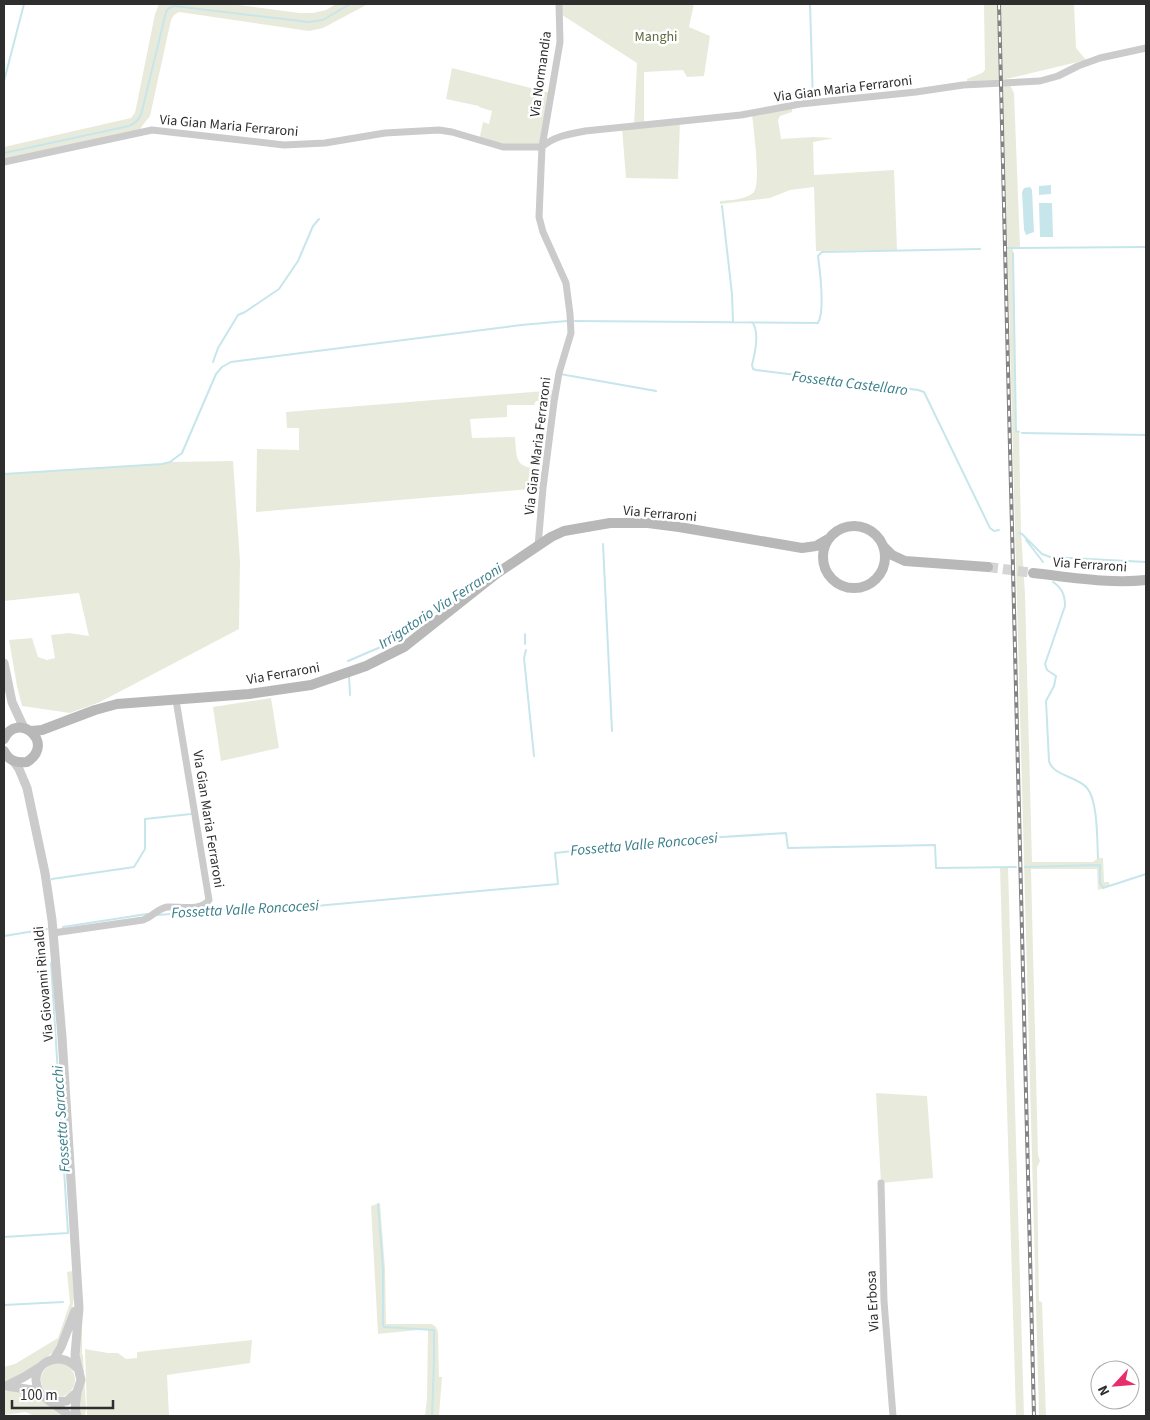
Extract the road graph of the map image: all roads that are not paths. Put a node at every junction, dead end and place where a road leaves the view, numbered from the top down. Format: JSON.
{"nodes":[{"id":1,"x":559,"y":4,"type":"edge"},
{"id":2,"x":1146,"y":48,"type":"edge"},
{"id":3,"x":542,"y":147,"type":"junction"},
{"id":4,"x":4,"y":162,"type":"edge"},
{"id":5,"x":828,"y":539,"type":"junction"},
{"id":6,"x":538,"y":546,"type":"junction"},
{"id":7,"x":802,"y":548,"type":"junction"},
{"id":8,"x":884,"y":548,"type":"junction"},
{"id":9,"x":904,"y":560,"type":"junction"},
{"id":10,"x":823,"y":561,"type":"junction"},
{"id":11,"x":988,"y":567,"type":"tunnel mouth"},
{"id":12,"x":882,"y":570,"type":"junction"},
{"id":13,"x":1033,"y":573,"type":"tunnel mouth"},
{"id":14,"x":1146,"y":580,"type":"edge"},
{"id":15,"x":4,"y":663,"type":"edge"},
{"id":16,"x":176,"y":700,"type":"junction"},
{"id":17,"x":12,"y":702,"type":"junction"},
{"id":18,"x":55,"y":726,"type":"junction"},
{"id":19,"x":27,"y":730,"type":"junction"},
{"id":20,"x":6,"y":736,"type":"edge"},
{"id":21,"x":38,"y":747,"type":"junction"},
{"id":22,"x":4,"y":751,"type":"edge"},
{"id":23,"x":30,"y":760,"type":"junction"},
{"id":24,"x":14,"y":762,"type":"junction"},
{"id":25,"x":27,"y":788,"type":"junction"},
{"id":26,"x":53,"y":933,"type":"junction"},
{"id":27,"x":880,"y":1184,"type":"dead end"},
{"id":28,"x":78,"y":1299,"type":"junction"},
{"id":29,"x":76,"y":1346,"type":"junction"},
{"id":30,"x":60,"y":1348,"type":"junction"},
{"id":31,"x":54,"y":1359,"type":"junction"},
{"id":32,"x":44,"y":1364,"type":"junction"},
{"id":33,"x":77,"y":1368,"type":"junction"},
{"id":34,"x":5,"y":1386,"type":"edge"},
{"id":35,"x":77,"y":1392,"type":"junction"},
{"id":36,"x":42,"y":1395,"type":"junction"},
{"id":37,"x":53,"y":1402,"type":"junction"},
{"id":38,"x":70,"y":1416,"type":"edge"},
{"id":39,"x":76,"y":1416,"type":"edge"},
{"id":40,"x":893,"y":1416,"type":"edge"}],
"edges":[{"from":1,"to":3,"type":"street","name":"Via Normandia"},
{"from":2,"to":3,"type":"street","name":"Via Gian Maria Ferraroni"},
{"from":3,"to":4,"type":"street","name":"Via Gian Maria Ferraroni"},
{"from":3,"to":6,"type":"street","name":"Via Gian Maria Ferraroni"},
{"from":5,"to":7,"type":"main road","name":"Via Ferraroni"},
{"from":5,"to":8,"type":"main road"},
{"from":5,"to":10,"type":"main road"},
{"from":6,"to":7,"type":"main road","name":"Via Ferraroni"},
{"from":6,"to":16,"type":"main road","name":"Via Ferraroni"},
{"from":7,"to":10,"type":"main road","name":"Via Ferraroni"},
{"from":8,"to":9,"type":"main road"},
{"from":8,"to":12,"type":"main road"},
{"from":9,"to":11,"type":"main road"},
{"from":9,"to":12,"type":"main road"},
{"from":10,"to":12,"type":"main road"},
{"from":13,"to":14,"type":"main road","name":"Via Ferraroni"},
{"from":15,"to":17,"type":"street"},
{"from":16,"to":18,"type":"main road","name":"Via Ferraroni"},
{"from":16,"to":26,"type":"street","name":"Via Gian Maria Ferraroni"},
{"from":17,"to":19,"type":"street"},
{"from":17,"to":20,"type":"street"},
{"from":18,"to":19,"type":"main road","name":"Via Ferraroni"},
{"from":18,"to":21,"type":"main road","name":"Via Ferraroni"},
{"from":19,"to":20,"type":"main road","name":"Via Ferraroni"},
{"from":19,"to":21,"type":"main road"},
{"from":21,"to":23,"type":"main road","name":"Via Ferraroni"},
{"from":22,"to":24,"type":"main road"},
{"from":23,"to":24,"type":"main road"},
{"from":23,"to":25,"type":"street","name":"Via Giovanni Rinaldi"},
{"from":24,"to":25,"type":"street","name":"Via Giovanni Rinaldi"},
{"from":25,"to":26,"type":"street","name":"Via Giovanni Rinaldi"},
{"from":26,"to":28,"type":"street","name":"Via Giovanni Rinaldi"},
{"from":27,"to":40,"type":"street","name":"Via Erbosa"},
{"from":28,"to":29,"type":"street","name":"Via Giovanni Rinaldi"},
{"from":28,"to":30,"type":"street","name":"Via Giovanni Rinaldi"},
{"from":29,"to":30,"type":"street"},
{"from":29,"to":33,"type":"street","name":"Via Giovanni Rinaldi"},
{"from":30,"to":31,"type":"street","name":"Via Giovanni Rinaldi"},
{"from":31,"to":32,"type":"street"},
{"from":31,"to":33,"type":"street"},
{"from":32,"to":34,"type":"street"},
{"from":32,"to":36,"type":"street"},
{"from":33,"to":35,"type":"street","name":"Via Giovanni Rinaldi"},
{"from":34,"to":36,"type":"street"},
{"from":35,"to":37,"type":"street"},
{"from":35,"to":39,"type":"street","name":"Via Giovanni Rinaldi"},
{"from":36,"to":37,"type":"street"},
{"from":37,"to":38,"type":"street"}]}
